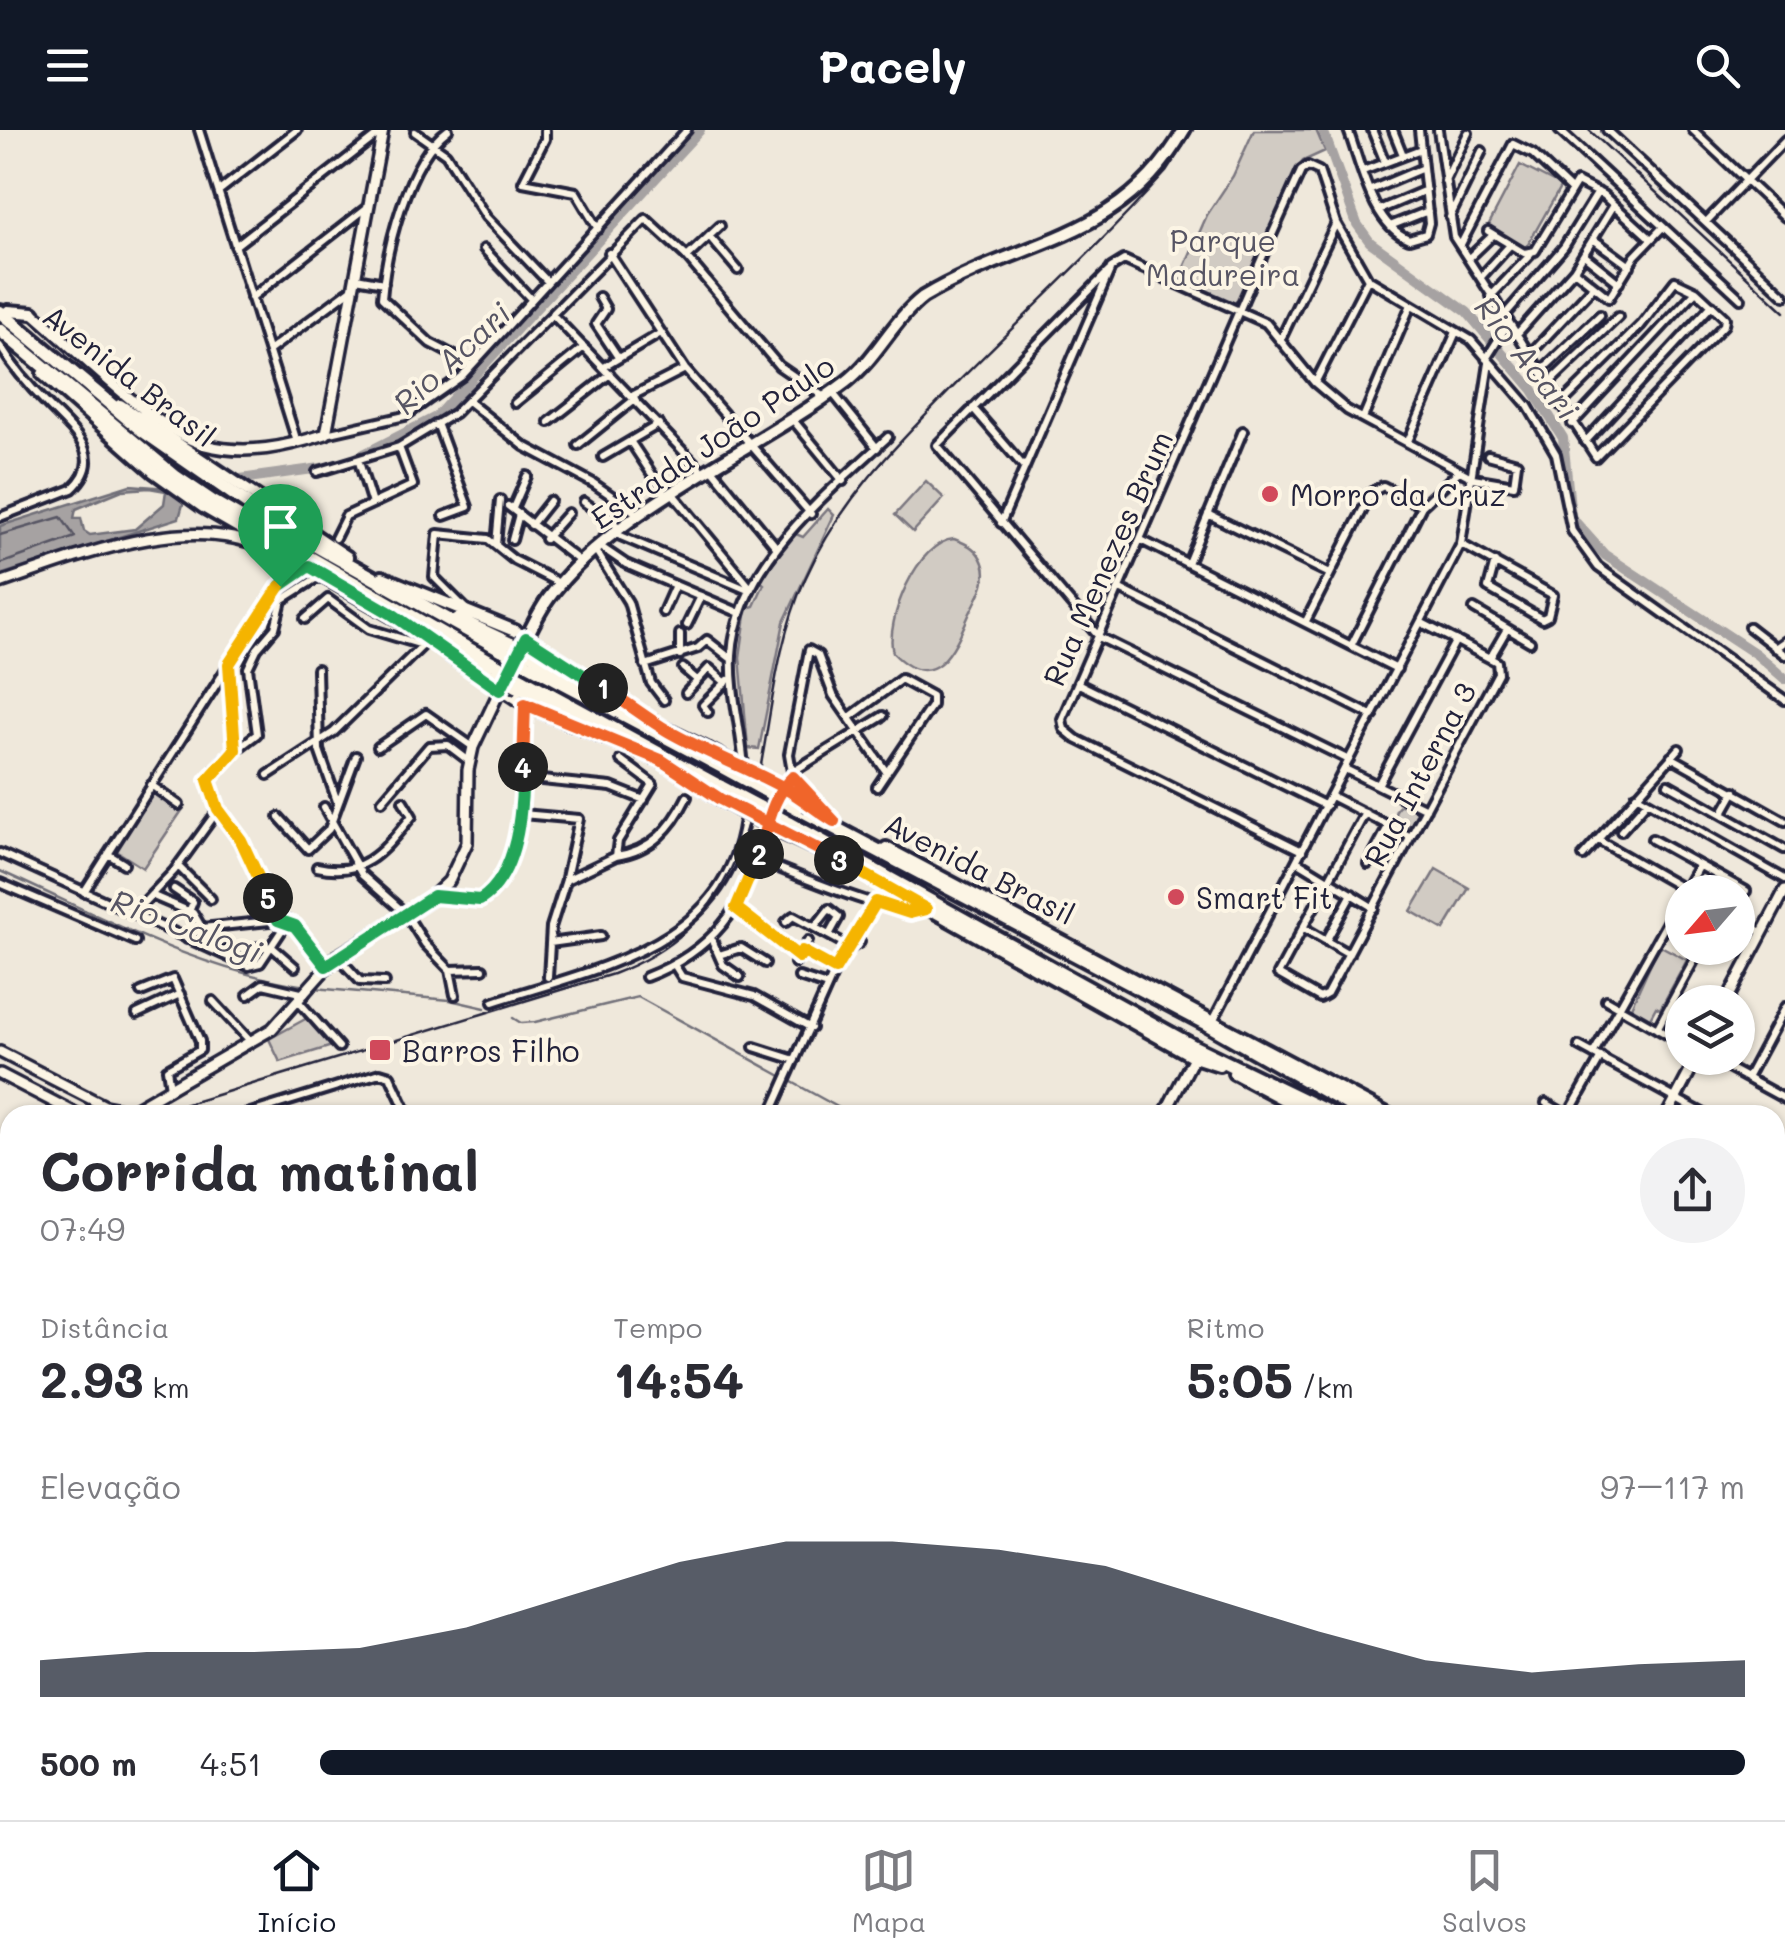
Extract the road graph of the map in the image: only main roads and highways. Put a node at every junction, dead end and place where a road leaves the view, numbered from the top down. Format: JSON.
{"nodes":[{"id":1,"x":1184,"y":130,"type":"edge"},
{"id":2,"x":383,"y":131,"type":"edge"},
{"id":3,"x":2,"y":310,"type":"edge"},
{"id":4,"x":34,"y":312,"type":"joint"},
{"id":5,"x":0,"y":334,"type":"edge"},
{"id":6,"x":143,"y":407,"type":"joint"},
{"id":7,"x":154,"y":423,"type":"junction"},
{"id":8,"x":198,"y":466,"type":"junction"},
{"id":9,"x":240,"y":493,"type":"junction"},
{"id":10,"x":210,"y":508,"type":"junction"},
{"id":11,"x":212,"y":536,"type":"junction"},
{"id":12,"x":292,"y":557,"type":"junction"},
{"id":13,"x":381,"y":577,"type":"junction"},
{"id":14,"x":0,"y":582,"type":"edge"},
{"id":15,"x":392,"y":614,"type":"junction"},
{"id":16,"x":526,"y":638,"type":"junction"},
{"id":17,"x":510,"y":648,"type":"junction"},
{"id":18,"x":530,"y":659,"type":"junction"},
{"id":19,"x":494,"y":669,"type":"junction"},
{"id":20,"x":520,"y":684,"type":"junction"},
{"id":21,"x":500,"y":690,"type":"junction"},
{"id":22,"x":666,"y":730,"type":"junction"},
{"id":23,"x":661,"y":760,"type":"junction"},
{"id":24,"x":720,"y":793,"type":"junction"},
{"id":25,"x":803,"y":806,"type":"junction"},
{"id":26,"x":786,"y":828,"type":"junction"},
{"id":27,"x":904,"y":864,"type":"junction"},
{"id":28,"x":961,"y":886,"type":"junction"},
{"id":29,"x":910,"y":889,"type":"junction"},
{"id":30,"x":1785,"y":890,"type":"edge"},
{"id":31,"x":968,"y":930,"type":"junction"},
{"id":32,"x":1735,"y":985,"type":"edge"},
{"id":33,"x":0,"y":1052,"type":"edge"},
{"id":34,"x":1194,"y":1057,"type":"junction"},
{"id":35,"x":0,"y":1074,"type":"edge"},
{"id":36,"x":1688,"y":1075,"type":"edge"},
{"id":37,"x":60,"y":1105,"type":"edge"},
{"id":38,"x":96,"y":1105,"type":"edge"},
{"id":39,"x":141,"y":1105,"type":"edge"},
{"id":40,"x":1169,"y":1105,"type":"edge"},
{"id":41,"x":1294,"y":1105,"type":"edge"},
{"id":42,"x":1313,"y":1105,"type":"edge"},
{"id":43,"x":1350,"y":1105,"type":"edge"},
{"id":44,"x":1371,"y":1105,"type":"edge"},
{"id":45,"x":1672,"y":1105,"type":"edge"}],
"edges":[{"from":1,"to":16,"type":"main road","name":"Estrada João Paulo"},
{"from":2,"to":7,"type":"main road"},
{"from":3,"to":4,"type":"main road"},
{"from":3,"to":7,"type":"main road","name":"Avenida Brasil"},
{"from":3,"to":8,"type":"highway","name":"Avenida Brasil"},
{"from":4,"to":6,"type":"main road"},
{"from":5,"to":10,"type":"highway","name":"Avenida Brasil"},
{"from":6,"to":7,"type":"main road"},
{"from":7,"to":8,"type":"main road","name":"Avenida Brasil"},
{"from":8,"to":9,"type":"highway","name":"Avenida Brasil"},
{"from":9,"to":13,"type":"main road","name":"Avenida Brasil"},
{"from":9,"to":17,"type":"highway","name":"Avenida Brasil"},
{"from":10,"to":11,"type":"main road"},
{"from":10,"to":12,"type":"main road","name":"Avenida Brasil"},
{"from":10,"to":19,"type":"highway","name":"Avenida Brasil"},
{"from":11,"to":12,"type":"main road"},
{"from":11,"to":14,"type":"main road"},
{"from":12,"to":15,"type":"main road","name":"Avenida Brasil"},
{"from":13,"to":16,"type":"main road"},
{"from":13,"to":17,"type":"main road","name":"Avenida Brasil"},
{"from":15,"to":19,"type":"main road","name":"Avenida Brasil"},
{"from":15,"to":21,"type":"main road"},
{"from":16,"to":21,"type":"main road","name":"Estrada João Paulo"},
{"from":16,"to":22,"type":"main road"},
{"from":17,"to":18,"type":"highway","name":"Avenida Brasil","bridge":true},
{"from":18,"to":22,"type":"main road","name":"Avenida Brasil"},
{"from":18,"to":25,"type":"highway","name":"Avenida Brasil","bridge":true},
{"from":19,"to":20,"type":"highway","name":"Avenida Brasil","bridge":true},
{"from":20,"to":23,"type":"main road","name":"Avenida Brasil"},
{"from":20,"to":24,"type":"highway","name":"Avenida Brasil"},
{"from":21,"to":23,"type":"main road"},
{"from":21,"to":39,"type":"main road","name":"Estrada João Paulo"},
{"from":22,"to":25,"type":"main road","name":"Avenida Brasil","bridge":true},
{"from":23,"to":24,"type":"main road","name":"Avenida Brasil"},
{"from":24,"to":26,"type":"highway","name":"Avenida Brasil","bridge":true},
{"from":25,"to":27,"type":"highway","name":"Avenida Brasil"},
{"from":25,"to":28,"type":"main road","name":"Avenida Brasil"},
{"from":26,"to":29,"type":"highway","name":"Avenida Brasil"},
{"from":26,"to":31,"type":"main road","name":"Avenida Brasil"},
{"from":27,"to":28,"type":"main road"},
{"from":27,"to":43,"type":"highway","name":"Avenida Brasil"},
{"from":28,"to":44,"type":"main road","name":"Avenida Brasil"},
{"from":29,"to":31,"type":"main road"},
{"from":29,"to":42,"type":"highway","name":"Avenida Brasil"},
{"from":30,"to":32,"type":"main road"},
{"from":31,"to":34,"type":"main road","name":"Avenida Brasil"},
{"from":33,"to":38,"type":"main road"},
{"from":34,"to":40,"type":"main road"},
{"from":34,"to":41,"type":"main road","name":"Avenida Brasil"},
{"from":35,"to":37,"type":"main road"},
{"from":36,"to":45,"type":"main road"}]}
